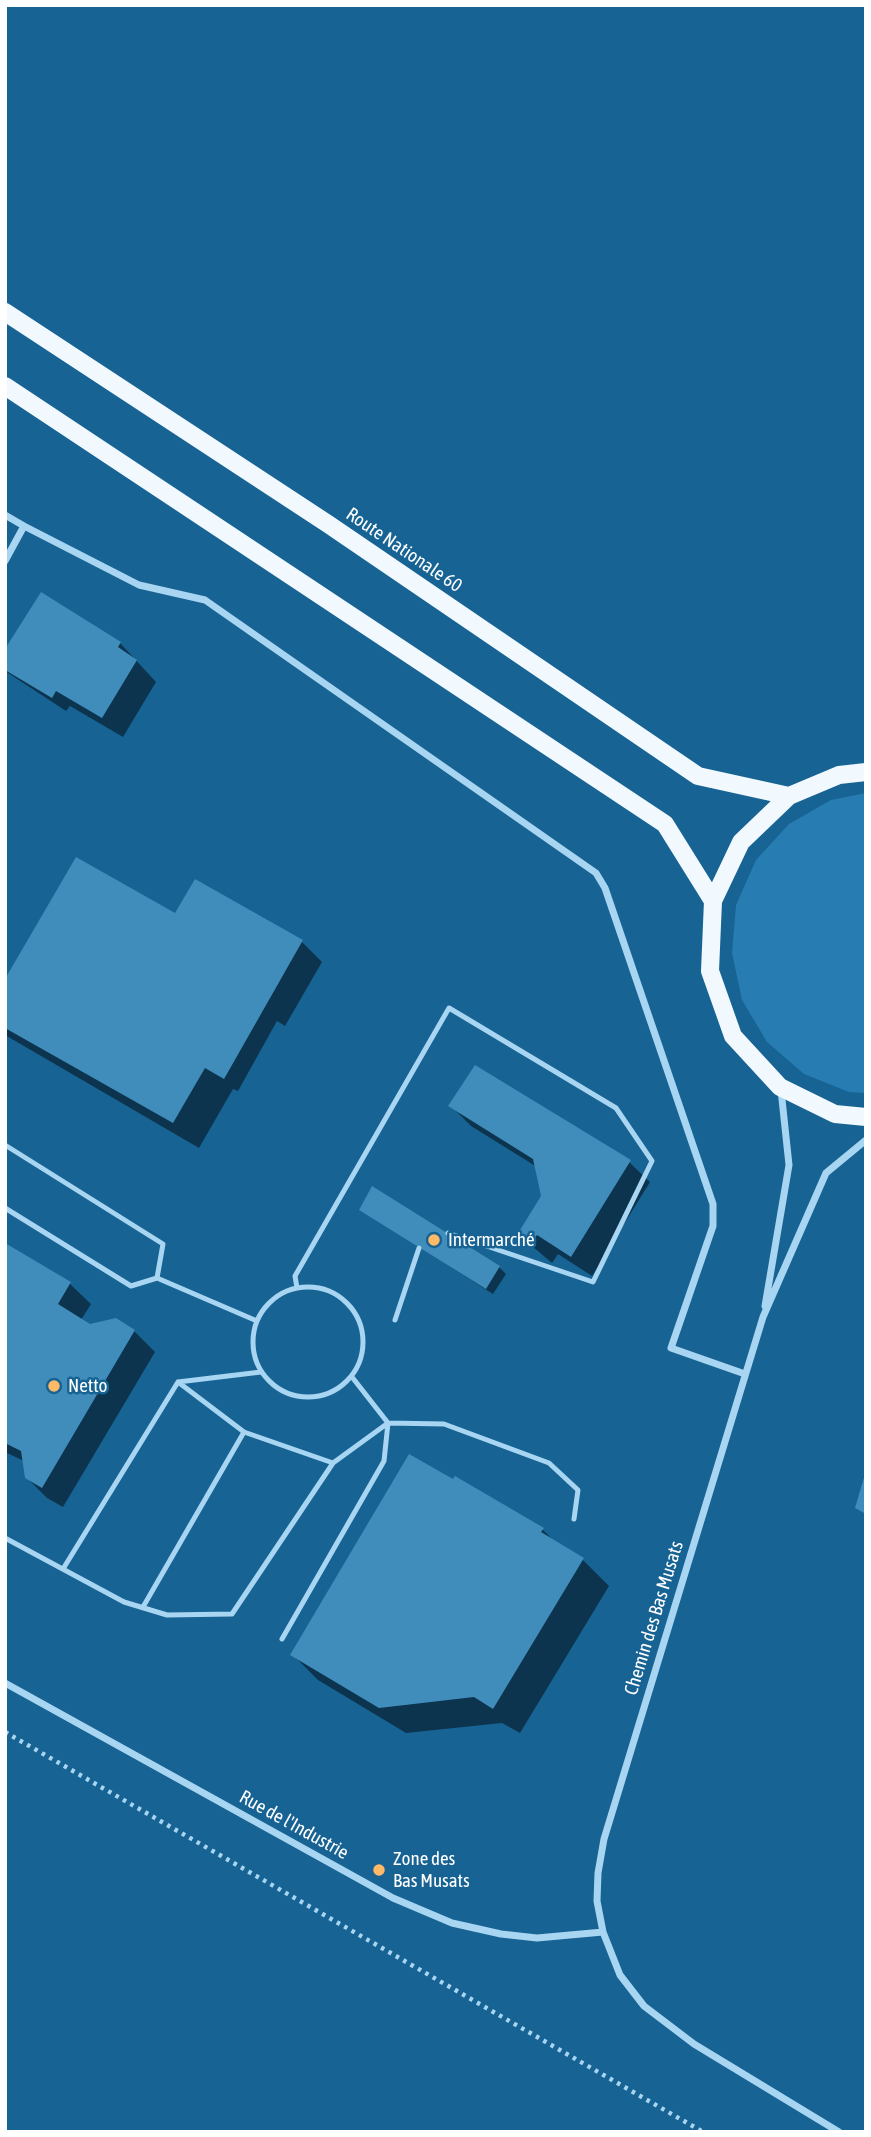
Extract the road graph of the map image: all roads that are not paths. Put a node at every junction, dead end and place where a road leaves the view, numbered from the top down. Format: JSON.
{"nodes":[{"id":1,"x":5,"y":312,"type":"edge"},
{"id":2,"x":5,"y":386,"type":"edge"},
{"id":3,"x":5,"y":515,"type":"edge"},
{"id":4,"x":24,"y":526,"type":"junction"},
{"id":5,"x":5,"y":561,"type":"edge"},
{"id":6,"x":866,"y":772,"type":"edge"},
{"id":7,"x":789,"y":796,"type":"junction"},
{"id":8,"x":713,"y":901,"type":"junction"},
{"id":9,"x":780,"y":1087,"type":"junction"},
{"id":10,"x":866,"y":1117,"type":"edge"},
{"id":11,"x":866,"y":1140,"type":"edge"},
{"id":12,"x":5,"y":1145,"type":"edge"},
{"id":13,"x":5,"y":1208,"type":"edge"},
{"id":14,"x":448,"y":1233,"type":"dead end"},
{"id":15,"x":419,"y":1248,"type":"dead end"},
{"id":16,"x":156,"y":1279,"type":"junction"},
{"id":17,"x":297,"y":1288,"type":"junction"},
{"id":18,"x":763,"y":1317,"type":"junction"},
{"id":19,"x":395,"y":1320,"type":"dead end"},
{"id":20,"x":257,"y":1321,"type":"junction"},
{"id":21,"x":261,"y":1372,"type":"junction"},
{"id":22,"x":745,"y":1374,"type":"junction"},
{"id":23,"x":352,"y":1377,"type":"junction"},
{"id":24,"x":178,"y":1382,"type":"junction"},
{"id":25,"x":388,"y":1423,"type":"junction"},
{"id":26,"x":244,"y":1432,"type":"junction"},
{"id":27,"x":334,"y":1463,"type":"junction"},
{"id":28,"x":574,"y":1519,"type":"dead end"},
{"id":29,"x":5,"y":1538,"type":"edge"},
{"id":30,"x":63,"y":1569,"type":"junction"},
{"id":31,"x":143,"y":1607,"type":"junction"},
{"id":32,"x":282,"y":1639,"type":"dead end"},
{"id":33,"x":5,"y":1683,"type":"edge"},
{"id":34,"x":603,"y":1932,"type":"junction"},
{"id":35,"x":839,"y":2132,"type":"edge"}],
"edges":[{"from":1,"to":7,"type":"main road","name":"Route Nationale 60"},
{"from":2,"to":8,"type":"main road"},
{"from":3,"to":4,"type":"street"},
{"from":4,"to":5,"type":"street"},
{"from":4,"to":22,"type":"street"},
{"from":6,"to":7,"type":"main road"},
{"from":7,"to":8,"type":"main road"},
{"from":8,"to":9,"type":"main road"},
{"from":9,"to":10,"type":"main road"},
{"from":9,"to":18,"type":"street","name":"Chemin des Bas Musats"},
{"from":11,"to":18,"type":"street","name":"Chemin des Bas Musats"},
{"from":12,"to":16,"type":"lane"},
{"from":13,"to":16,"type":"lane"},
{"from":14,"to":17,"type":"lane"},
{"from":15,"to":19,"type":"lane"},
{"from":16,"to":20,"type":"lane"},
{"from":17,"to":20,"type":"lane"},
{"from":17,"to":23,"type":"lane"},
{"from":18,"to":22,"type":"street","name":"Chemin des Bas Musats"},
{"from":20,"to":21,"type":"lane"},
{"from":21,"to":23,"type":"lane"},
{"from":21,"to":24,"type":"lane"},
{"from":22,"to":34,"type":"street","name":"Chemin des Bas Musats"},
{"from":23,"to":25,"type":"lane"},
{"from":24,"to":26,"type":"lane"},
{"from":24,"to":30,"type":"lane"},
{"from":25,"to":27,"type":"lane"},
{"from":25,"to":28,"type":"lane"},
{"from":25,"to":32,"type":"lane"},
{"from":26,"to":27,"type":"lane"},
{"from":26,"to":31,"type":"lane"},
{"from":27,"to":31,"type":"lane"},
{"from":29,"to":30,"type":"lane"},
{"from":30,"to":31,"type":"lane"},
{"from":33,"to":34,"type":"street","name":"Rue de l'Industrie"},
{"from":34,"to":35,"type":"street"}]}
